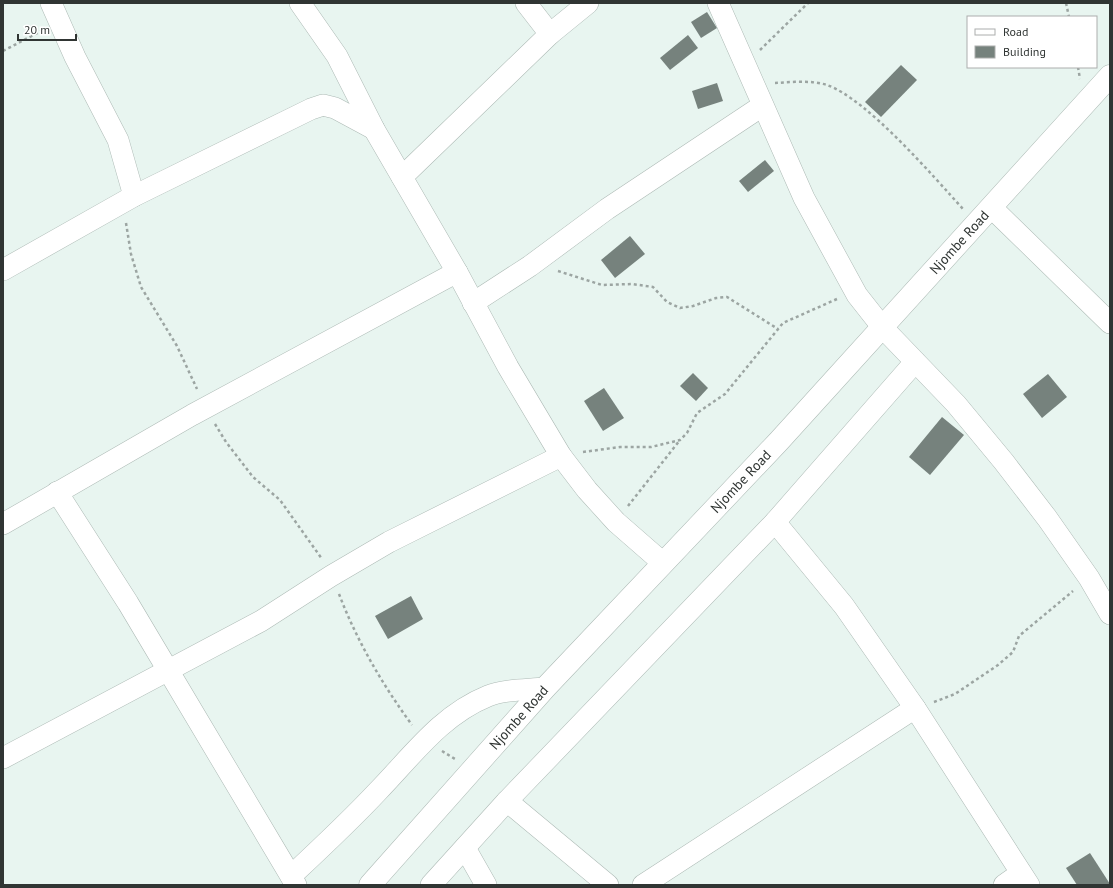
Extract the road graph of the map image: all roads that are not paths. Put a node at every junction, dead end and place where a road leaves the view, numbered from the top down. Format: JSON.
{"nodes":[{"id":1,"x":300,"y":3,"type":"edge"},
{"id":2,"x":526,"y":3,"type":"edge"},
{"id":3,"x":588,"y":3,"type":"edge"},
{"id":4,"x":718,"y":3,"type":"edge"},
{"id":5,"x":55,"y":12,"type":"edge"},
{"id":6,"x":550,"y":34,"type":"junction"},
{"id":7,"x":1110,"y":76,"type":"edge"},
{"id":8,"x":762,"y":106,"type":"junction"},
{"id":9,"x":374,"y":129,"type":"junction"},
{"id":10,"x":402,"y":177,"type":"junction"},
{"id":11,"x":134,"y":196,"type":"junction"},
{"id":12,"x":992,"y":208,"type":"junction"},
{"id":13,"x":3,"y":270,"type":"edge"},
{"id":14,"x":457,"y":272,"type":"junction"},
{"id":15,"x":473,"y":303,"type":"junction"},
{"id":16,"x":1110,"y":323,"type":"edge"},
{"id":17,"x":882,"y":328,"type":"junction"},
{"id":18,"x":915,"y":362,"type":"junction"},
{"id":19,"x":560,"y":456,"type":"junction"},
{"id":20,"x":57,"y":492,"type":"junction"},
{"id":21,"x":775,"y":522,"type":"junction"},
{"id":22,"x":3,"y":524,"type":"edge"},
{"id":23,"x":663,"y":563,"type":"junction"},
{"id":24,"x":1110,"y":614,"type":"edge"},
{"id":25,"x":168,"y":672,"type":"junction"},
{"id":26,"x":545,"y":688,"type":"junction"},
{"id":27,"x":915,"y":708,"type":"junction"},
{"id":28,"x":3,"y":758,"type":"edge"},
{"id":29,"x":507,"y":801,"type":"junction"},
{"id":30,"x":465,"y":848,"type":"junction"},
{"id":31,"x":1025,"y":879,"type":"edge"},
{"id":32,"x":293,"y":881,"type":"edge"},
{"id":33,"x":370,"y":885,"type":"edge"},
{"id":34,"x":431,"y":885,"type":"edge"},
{"id":35,"x":486,"y":885,"type":"edge"},
{"id":36,"x":608,"y":885,"type":"edge"},
{"id":37,"x":643,"y":885,"type":"edge"},
{"id":38,"x":1004,"y":885,"type":"edge"}],
"edges":[{"from":1,"to":9,"type":"street"},
{"from":2,"to":6,"type":"street"},
{"from":3,"to":6,"type":"street"},
{"from":4,"to":8,"type":"street"},
{"from":5,"to":11,"type":"street"},
{"from":6,"to":10,"type":"street"},
{"from":7,"to":12,"type":"highway","name":"Njombe Road"},
{"from":8,"to":15,"type":"street"},
{"from":8,"to":17,"type":"street"},
{"from":9,"to":10,"type":"street"},
{"from":9,"to":11,"type":"street"},
{"from":10,"to":14,"type":"street"},
{"from":11,"to":13,"type":"street"},
{"from":12,"to":16,"type":"street"},
{"from":12,"to":17,"type":"highway","name":"Njombe Road"},
{"from":14,"to":15,"type":"street"},
{"from":14,"to":20,"type":"street"},
{"from":15,"to":19,"type":"street"},
{"from":17,"to":18,"type":"street"},
{"from":17,"to":23,"type":"highway","name":"Njombe Road"},
{"from":18,"to":21,"type":"street"},
{"from":18,"to":24,"type":"street"},
{"from":19,"to":23,"type":"street"},
{"from":19,"to":25,"type":"street"},
{"from":20,"to":22,"type":"street"},
{"from":20,"to":25,"type":"street"},
{"from":21,"to":27,"type":"street"},
{"from":21,"to":29,"type":"street"},
{"from":23,"to":26,"type":"highway","name":"Njombe Road"},
{"from":25,"to":28,"type":"street"},
{"from":25,"to":32,"type":"street"},
{"from":26,"to":32,"type":"street"},
{"from":26,"to":33,"type":"highway","name":"Njombe Road"},
{"from":27,"to":31,"type":"street"},
{"from":27,"to":37,"type":"street"},
{"from":29,"to":30,"type":"street"},
{"from":29,"to":36,"type":"street"},
{"from":30,"to":34,"type":"street"},
{"from":30,"to":35,"type":"street"},
{"from":31,"to":38,"type":"street"}]}
